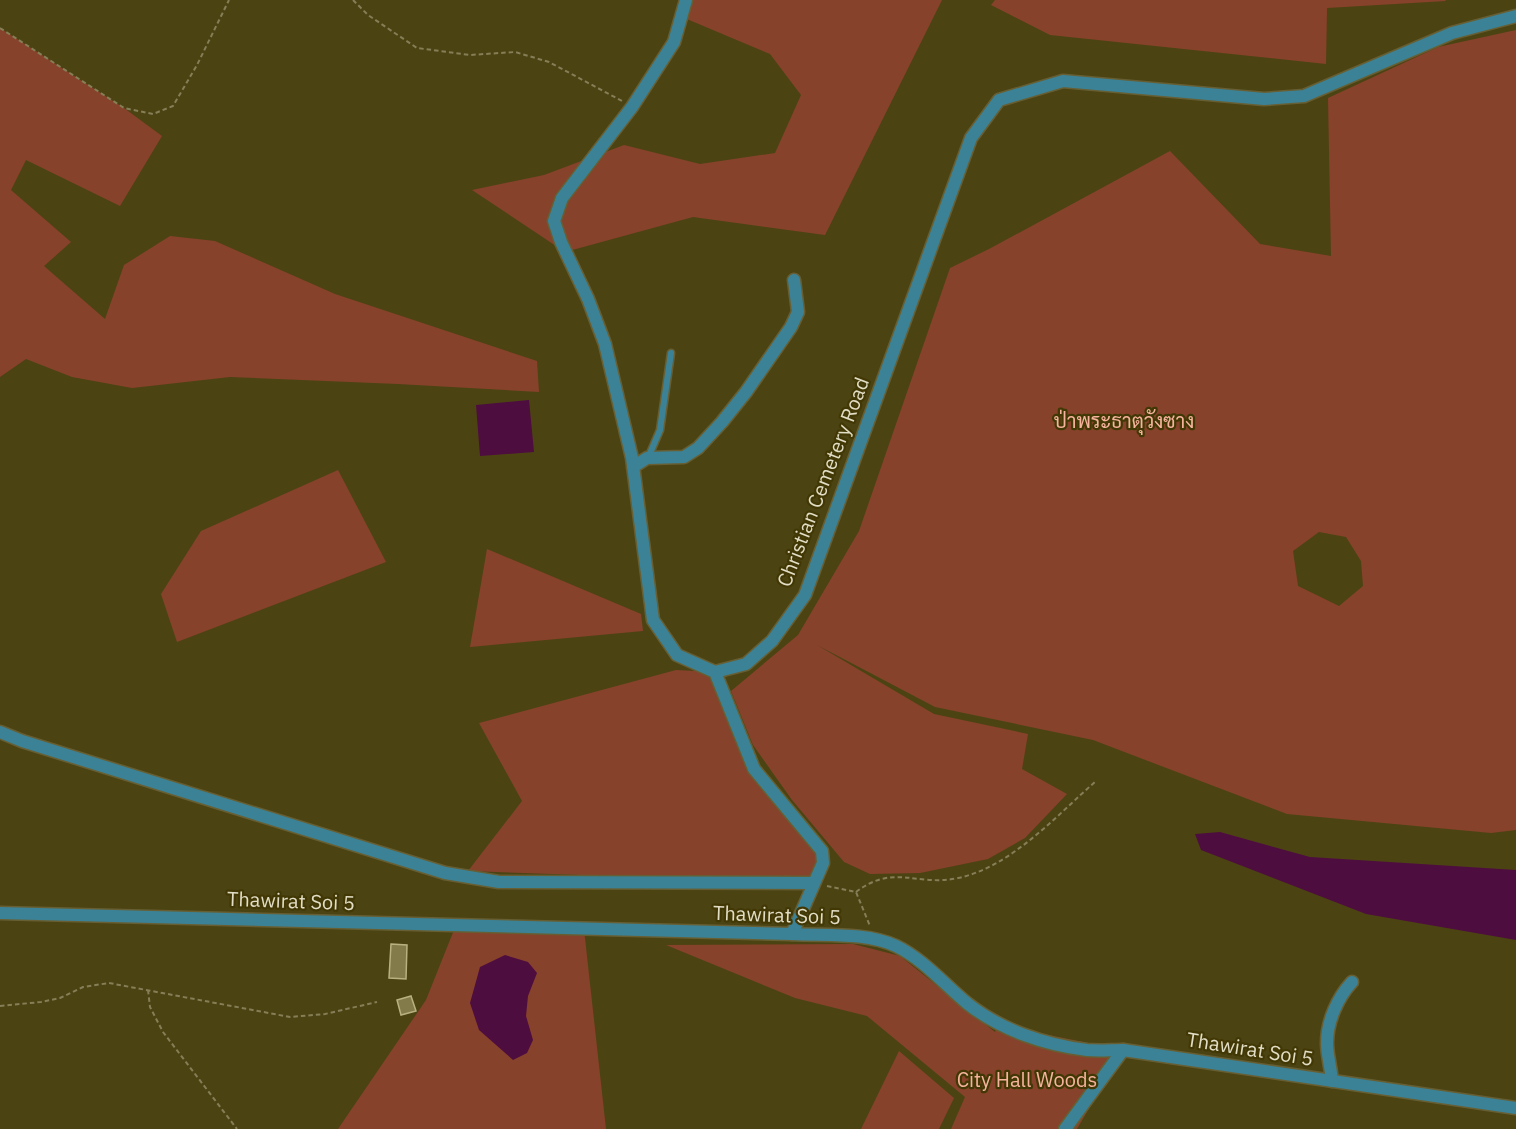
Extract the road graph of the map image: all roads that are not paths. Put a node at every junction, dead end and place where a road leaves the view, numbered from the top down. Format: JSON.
{"nodes":[{"id":1,"x":686,"y":0,"type":"edge"},
{"id":2,"x":1516,"y":16,"type":"edge"},
{"id":3,"x":794,"y":280,"type":"dead end"},
{"id":4,"x":671,"y":353,"type":"dead end"},
{"id":5,"x":647,"y":458,"type":"junction"},
{"id":6,"x":633,"y":467,"type":"junction"},
{"id":7,"x":715,"y":672,"type":"junction"},
{"id":8,"x":0,"y":732,"type":"edge"},
{"id":9,"x":813,"y":883,"type":"junction"},
{"id":10,"x":0,"y":913,"type":"edge"},
{"id":11,"x":792,"y":934,"type":"junction"},
{"id":12,"x":1352,"y":982,"type":"dead end"},
{"id":13,"x":1124,"y":1050,"type":"junction"},
{"id":14,"x":1332,"y":1081,"type":"junction"},
{"id":15,"x":1516,"y":1108,"type":"edge"},
{"id":16,"x":1065,"y":1129,"type":"edge"}],
"edges":[{"from":1,"to":6,"type":"street"},
{"from":2,"to":7,"type":"street","name":"Christian Cemetery Road"},
{"from":3,"to":5,"type":"street"},
{"from":4,"to":5,"type":"lane"},
{"from":5,"to":6,"type":"street"},
{"from":6,"to":7,"type":"street"},
{"from":7,"to":9,"type":"street"},
{"from":8,"to":9,"type":"street"},
{"from":9,"to":11,"type":"street"},
{"from":10,"to":11,"type":"street","name":"Thawirat Soi 5"},
{"from":11,"to":13,"type":"street","name":"Thawirat Soi 5"},
{"from":12,"to":14,"type":"street"},
{"from":13,"to":14,"type":"street","name":"Thawirat Soi 5"},
{"from":13,"to":16,"type":"street"},
{"from":14,"to":15,"type":"street","name":"Thawirat Soi 5"}]}
